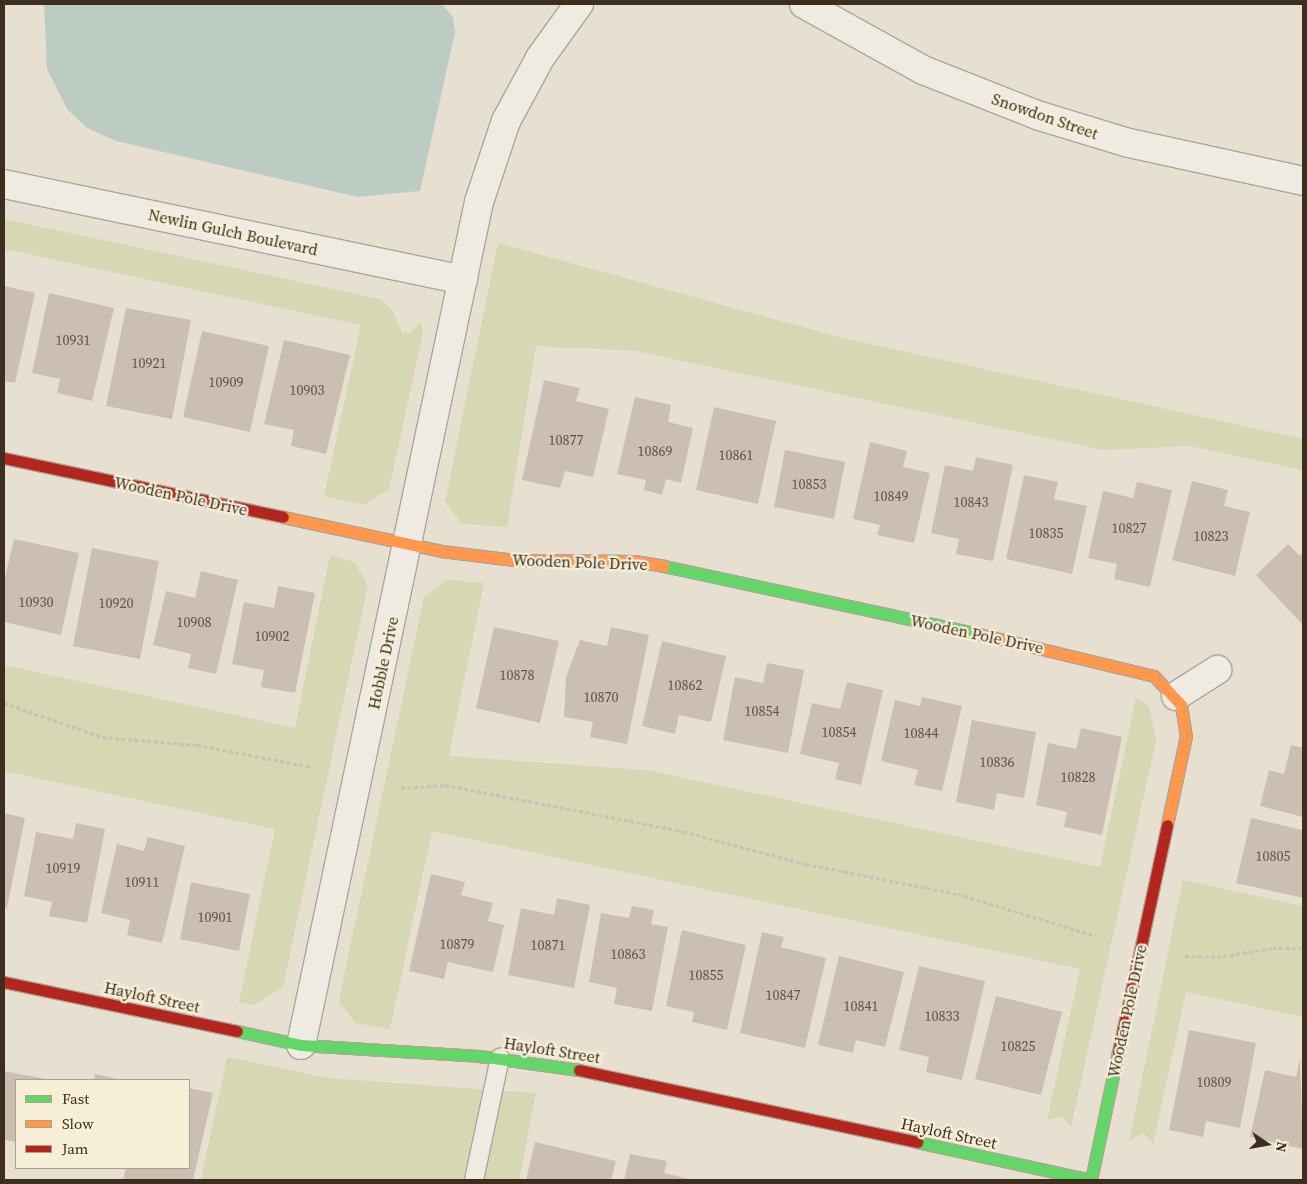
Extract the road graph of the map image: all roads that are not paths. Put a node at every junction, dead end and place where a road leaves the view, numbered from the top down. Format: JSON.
{"nodes":[{"id":1,"x":579,"y":4,"type":"edge"},
{"id":2,"x":804,"y":4,"type":"edge"},
{"id":3,"x":1303,"y":181,"type":"edge"},
{"id":4,"x":4,"y":184,"type":"edge"},
{"id":5,"x":463,"y":280,"type":"junction"},
{"id":6,"x":4,"y":458,"type":"edge"},
{"id":7,"x":408,"y":544,"type":"junction"},
{"id":8,"x":1217,"y":670,"type":"dead end"},
{"id":9,"x":1176,"y":696,"type":"junction"},
{"id":10,"x":4,"y":982,"type":"edge"},
{"id":11,"x":302,"y":1045,"type":"junction"},
{"id":12,"x":500,"y":1058,"type":"junction"},
{"id":13,"x":474,"y":1180,"type":"edge"},
{"id":14,"x":1091,"y":1180,"type":"edge"}],
"edges":[{"from":1,"to":5,"type":"street","name":"Hobble Drive"},
{"from":2,"to":3,"type":"street","name":"Snowdon Street"},
{"from":4,"to":5,"type":"street","name":"Newlin Gulch Boulevard"},
{"from":5,"to":7,"type":"street","name":"Hobble Drive"},
{"from":6,"to":7,"type":"street","name":"Wooden Pole Drive"},
{"from":7,"to":9,"type":"street","name":"Wooden Pole Drive"},
{"from":7,"to":11,"type":"street","name":"Hobble Drive"},
{"from":8,"to":9,"type":"street"},
{"from":9,"to":14,"type":"street","name":"Wooden Pole Drive"},
{"from":10,"to":11,"type":"street","name":"Hayloft Street"},
{"from":11,"to":12,"type":"street","name":"Hayloft Street"},
{"from":12,"to":13,"type":"lane"},
{"from":12,"to":14,"type":"street","name":"Hayloft Street"}]}
